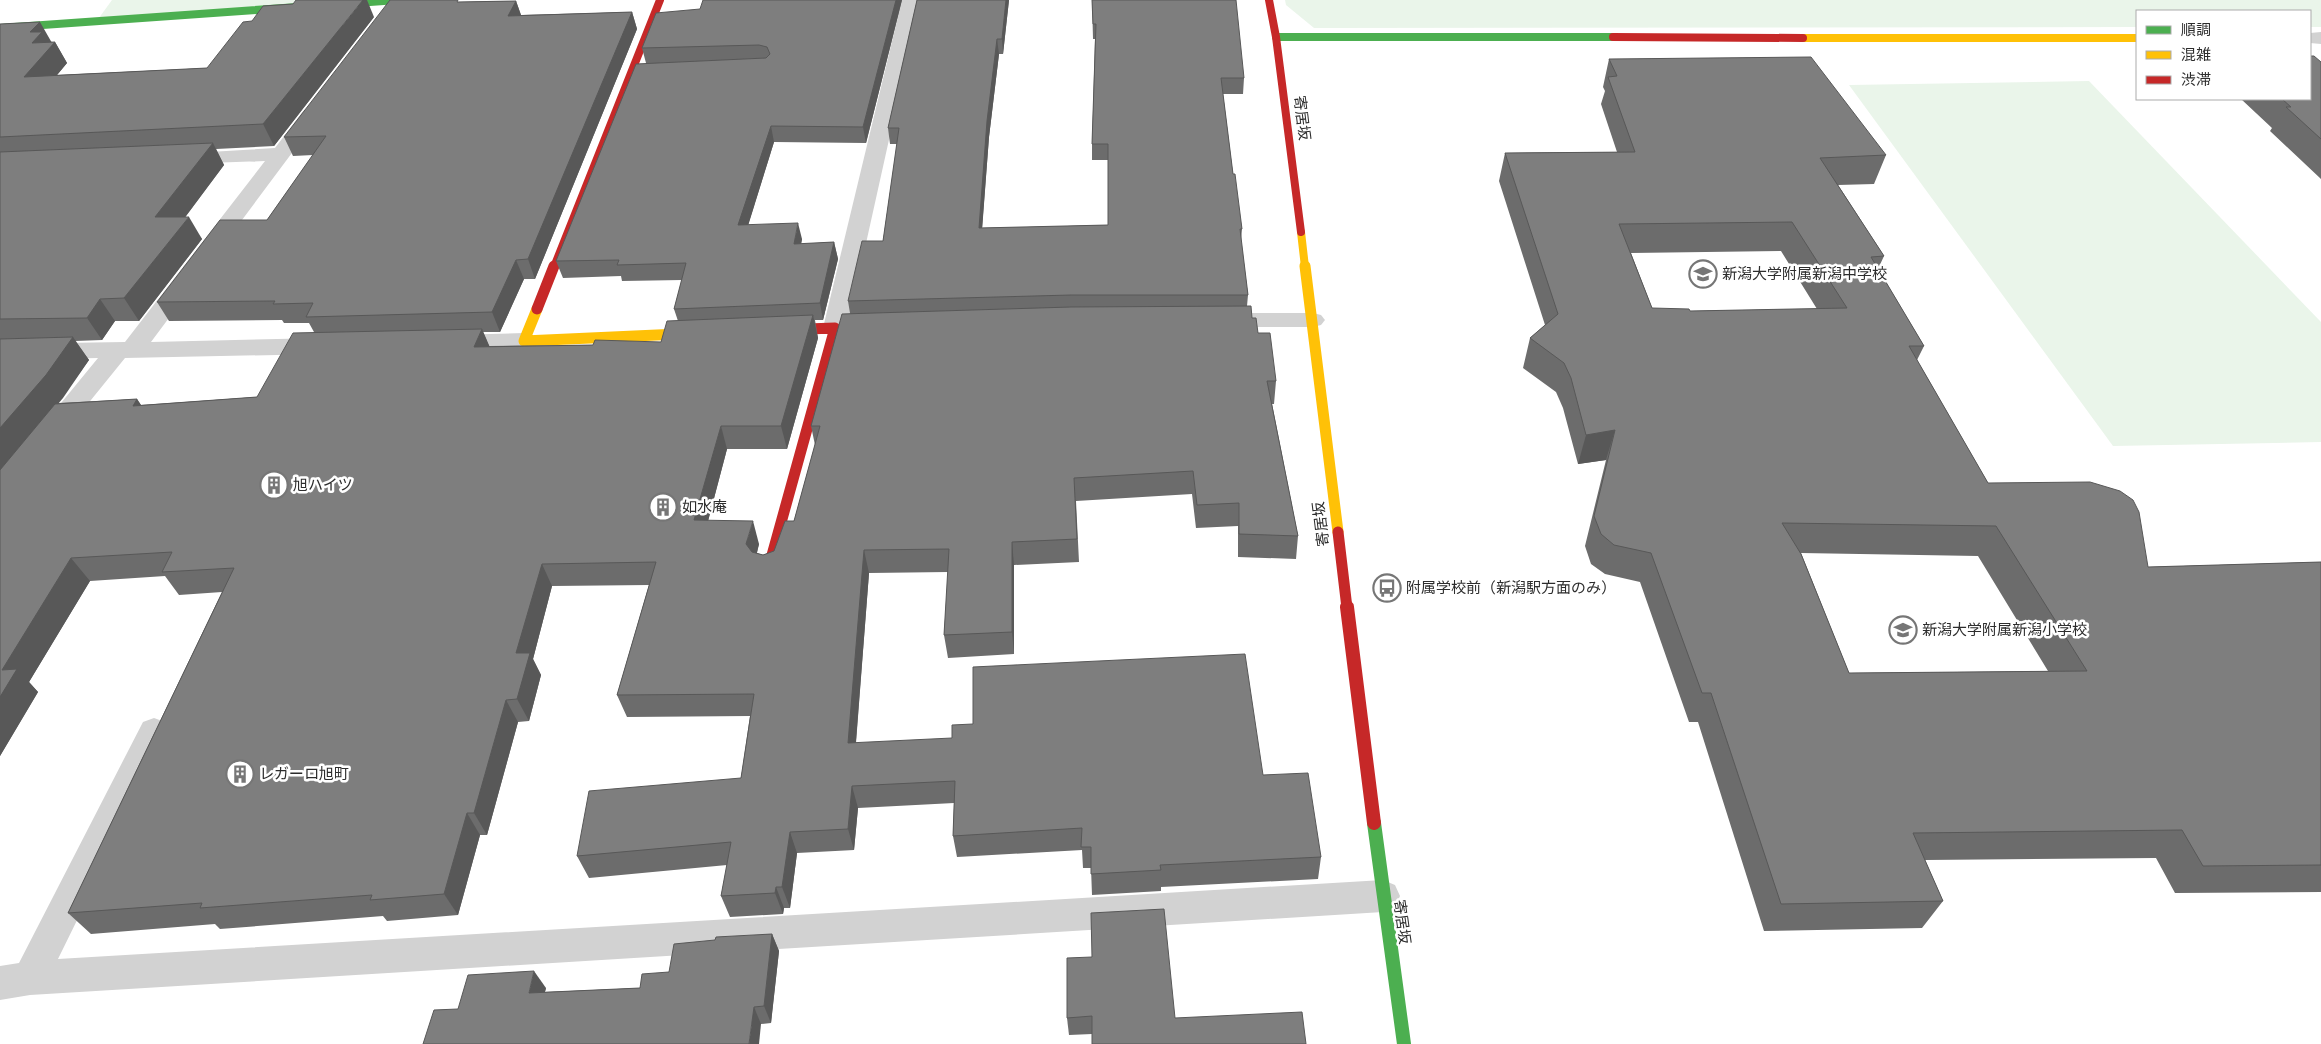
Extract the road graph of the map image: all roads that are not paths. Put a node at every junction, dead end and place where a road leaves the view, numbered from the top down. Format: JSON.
{"nodes":[{"id":1,"x":398,"y":0,"type":"edge"},
{"id":2,"x":660,"y":0,"type":"edge"},
{"id":3,"x":911,"y":0,"type":"edge"},
{"id":4,"x":1268,"y":0,"type":"edge"},
{"id":5,"x":381,"y":23,"type":"edge"},
{"id":6,"x":0,"y":28,"type":"edge"},
{"id":7,"x":1276,"y":37,"type":"junction"},
{"id":8,"x":2136,"y":38,"type":"edge"},
{"id":9,"x":322,"y":100,"type":"edge"},
{"id":10,"x":280,"y":154,"type":"junction"},
{"id":11,"x":164,"y":159,"type":"edge"},
{"id":12,"x":1197,"y":320,"type":"edge"},
{"id":13,"x":1313,"y":320,"type":"junction"},
{"id":14,"x":884,"y":326,"type":"edge"},
{"id":15,"x":835,"y":328,"type":"junction"},
{"id":16,"x":767,"y":331,"type":"edge"},
{"id":17,"x":709,"y":333,"type":"edge"},
{"id":18,"x":524,"y":341,"type":"junction"},
{"id":19,"x":426,"y":343,"type":"edge"},
{"id":20,"x":348,"y":345,"type":"edge"},
{"id":21,"x":125,"y":350,"type":"junction"},
{"id":22,"x":0,"y":352,"type":"edge"},
{"id":23,"x":37,"y":449,"type":"edge"},
{"id":24,"x":769,"y":566,"type":"edge"},
{"id":25,"x":154,"y":731,"type":"edge"},
{"id":26,"x":1383,"y":896,"type":"junction"},
{"id":27,"x":15,"y":980,"type":"edge"},
{"id":28,"x":1404,"y":1044,"type":"edge"}],
"edges":[{"from":1,"to":5,"type":"street"},
{"from":1,"to":6,"type":"street"},
{"from":2,"to":18,"type":"street"},
{"from":3,"to":15,"type":"street"},
{"from":4,"to":7,"type":"street","name":"寄居坂"},
{"from":7,"to":8,"type":"street"},
{"from":7,"to":13,"type":"street","name":"寄居坂"},
{"from":9,"to":10,"type":"street"},
{"from":10,"to":11,"type":"street"},
{"from":10,"to":21,"type":"street"},
{"from":12,"to":13,"type":"street"},
{"from":13,"to":26,"type":"street","name":"寄居坂"},
{"from":14,"to":15,"type":"street"},
{"from":15,"to":16,"type":"street"},
{"from":15,"to":24,"type":"street"},
{"from":17,"to":18,"type":"street"},
{"from":18,"to":19,"type":"street"},
{"from":20,"to":21,"type":"street"},
{"from":21,"to":22,"type":"street"},
{"from":21,"to":23,"type":"street"},
{"from":25,"to":27,"type":"street"},
{"from":26,"to":27,"type":"street"},
{"from":26,"to":28,"type":"street","name":"寄居坂"}]}
